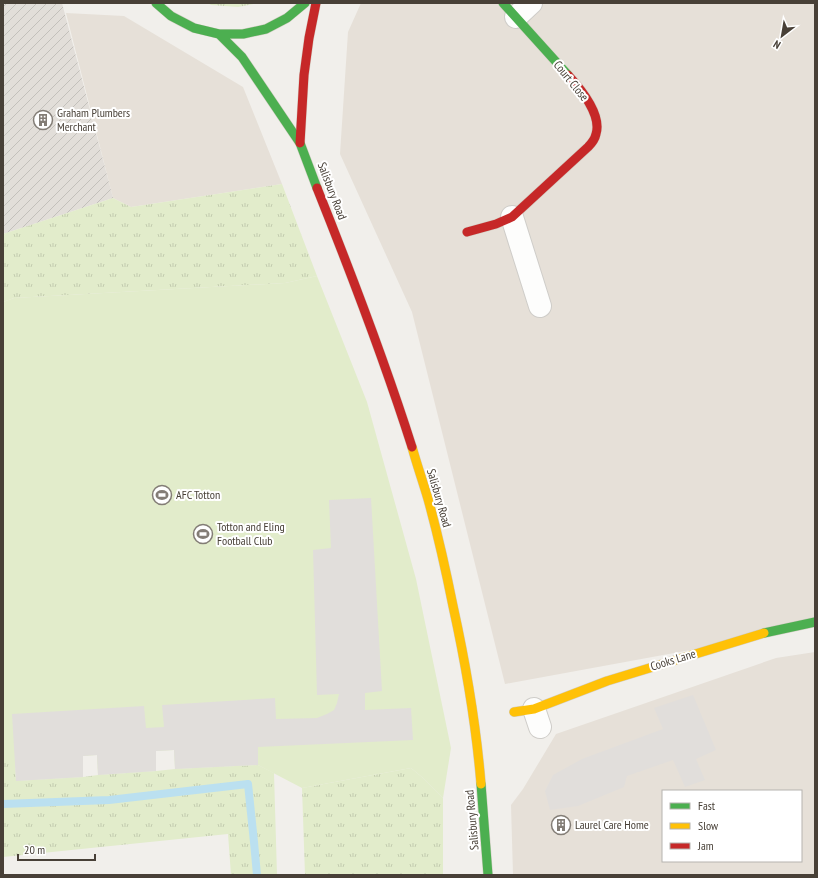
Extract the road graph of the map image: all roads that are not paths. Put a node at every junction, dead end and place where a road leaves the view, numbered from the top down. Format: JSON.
{"nodes":[{"id":1,"x":156,"y":3,"type":"edge"},
{"id":2,"x":305,"y":3,"type":"edge"},
{"id":3,"x":316,"y":3,"type":"edge"},
{"id":4,"x":517,"y":8,"type":"edge"},
{"id":5,"x":219,"y":34,"type":"junction"},
{"id":6,"x":300,"y":143,"type":"junction"},
{"id":7,"x":512,"y":217,"type":"junction"},
{"id":8,"x":467,"y":232,"type":"dead end"},
{"id":9,"x":540,"y":306,"type":"dead end"},
{"id":10,"x":815,"y":622,"type":"edge"},
{"id":11,"x":529,"y":716,"type":"dead end"},
{"id":12,"x":488,"y":875,"type":"edge"}],
"edges":[{"from":1,"to":5,"type":"main road"},
{"from":2,"to":5,"type":"main road"},
{"from":3,"to":6,"type":"main road","name":"Salisbury Road"},
{"from":4,"to":7,"type":"main road","name":"Court Close"},
{"from":5,"to":6,"type":"main road","name":"Salisbury Road"},
{"from":6,"to":12,"type":"main road","name":"Salisbury Road"},
{"from":7,"to":8,"type":"main road","name":"Court Close"},
{"from":7,"to":9,"type":"street"},
{"from":10,"to":11,"type":"main road","name":"Cooks Lane"}]}
